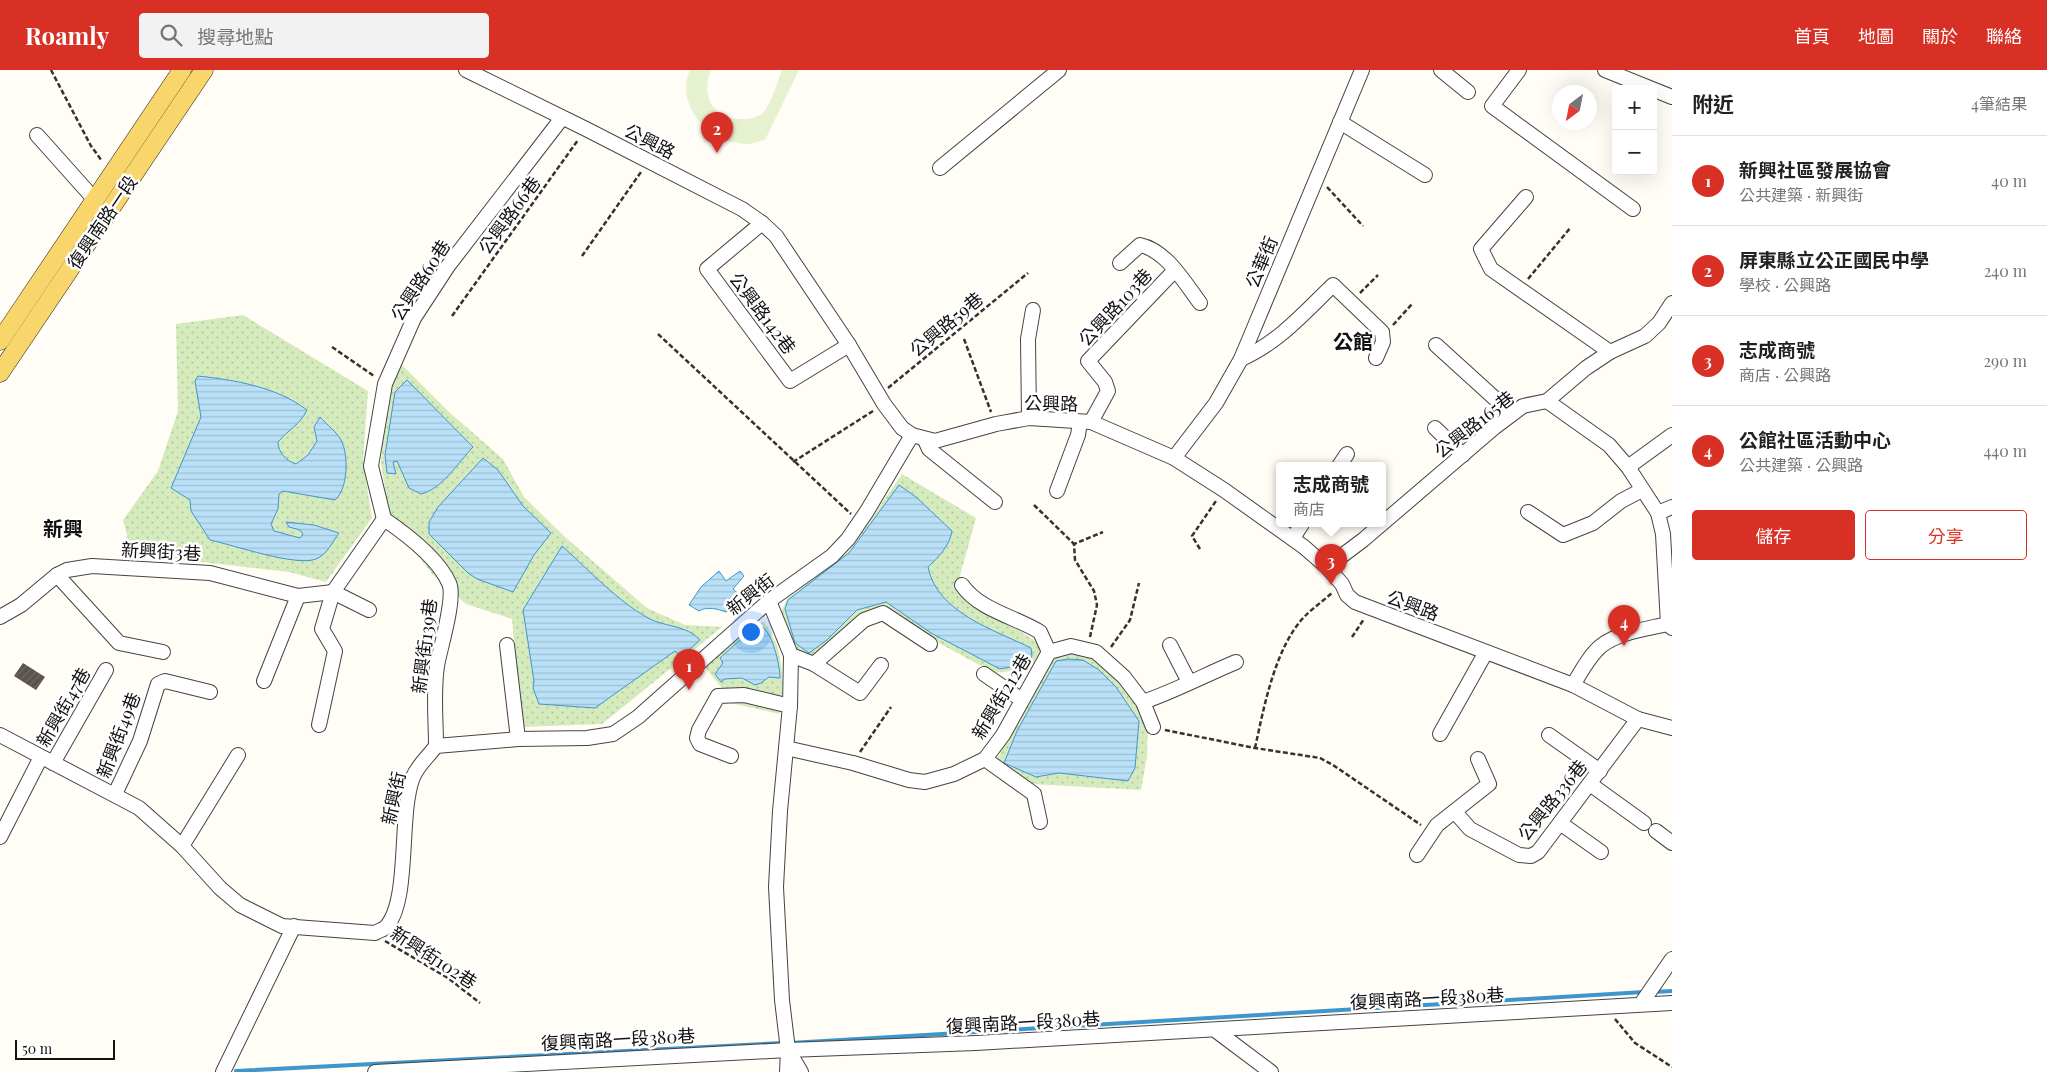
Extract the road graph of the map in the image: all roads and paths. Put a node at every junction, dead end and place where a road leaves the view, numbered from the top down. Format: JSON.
{"nodes":[{"id":1,"x":50,"y":70,"type":"edge"},
{"id":2,"x":182,"y":70,"type":"edge"},
{"id":3,"x":204,"y":70,"type":"edge"},
{"id":4,"x":466,"y":70,"type":"edge"},
{"id":5,"x":1059,"y":70,"type":"edge"},
{"id":6,"x":1362,"y":70,"type":"edge"},
{"id":7,"x":1442,"y":70,"type":"edge"},
{"id":8,"x":1519,"y":70,"type":"edge"},
{"id":9,"x":1605,"y":70,"type":"edge"},
{"id":10,"x":1468,"y":92,"type":"dead end"},
{"id":11,"x":1672,"y":97,"type":"edge"},
{"id":12,"x":562,"y":118,"type":"junction"},
{"id":13,"x":1340,"y":122,"type":"junction"},
{"id":14,"x":586,"y":128,"type":"junction"},
{"id":15,"x":38,"y":135,"type":"dead end"},
{"id":16,"x":649,"y":161,"type":"junction"},
{"id":17,"x":940,"y":168,"type":"dead end"},
{"id":18,"x":112,"y":175,"type":"junction"},
{"id":19,"x":1425,"y":175,"type":"dead end"},
{"id":20,"x":1317,"y":176,"type":"junction"},
{"id":21,"x":1526,"y":197,"type":"dead end"},
{"id":22,"x":95,"y":200,"type":"junction"},
{"id":23,"x":1633,"y":210,"type":"dead end"},
{"id":24,"x":762,"y":223,"type":"junction"},
{"id":25,"x":1363,"y":226,"type":"dead end"},
{"id":26,"x":1571,"y":227,"type":"dead end"},
{"id":27,"x":582,"y":256,"type":"dead end"},
{"id":28,"x":1120,"y":263,"type":"dead end"},
{"id":29,"x":1175,"y":270,"type":"junction"},
{"id":30,"x":1028,"y":273,"type":"dead end"},
{"id":31,"x":1378,"y":275,"type":"dead end"},
{"id":32,"x":1520,"y":288,"type":"junction"},
{"id":33,"x":1351,"y":302,"type":"junction"},
{"id":34,"x":1200,"y":303,"type":"dead end"},
{"id":35,"x":1672,"y":303,"type":"edge"},
{"id":36,"x":1412,"y":304,"type":"dead end"},
{"id":37,"x":1033,"y":310,"type":"dead end"},
{"id":38,"x":452,"y":316,"type":"dead end"},
{"id":39,"x":1382,"y":332,"type":"junction"},
{"id":40,"x":658,"y":334,"type":"dead end"},
{"id":41,"x":964,"y":339,"type":"dead end"},
{"id":42,"x":0,"y":341,"type":"edge"},
{"id":43,"x":850,"y":345,"type":"junction"},
{"id":44,"x":1436,"y":345,"type":"dead end"},
{"id":45,"x":332,"y":347,"type":"dead end"},
{"id":46,"x":1610,"y":352,"type":"junction"},
{"id":47,"x":1376,"y":358,"type":"dead end"},
{"id":48,"x":1241,"y":359,"type":"junction"},
{"id":49,"x":0,"y":373,"type":"edge"},
{"id":50,"x":385,"y":384,"type":"junction"},
{"id":51,"x":882,"y":400,"type":"junction"},
{"id":52,"x":1547,"y":401,"type":"junction"},
{"id":53,"x":1512,"y":414,"type":"junction"},
{"id":54,"x":1030,"y":418,"type":"junction"},
{"id":55,"x":1086,"y":422,"type":"junction"},
{"id":56,"x":996,"y":424,"type":"junction"},
{"id":57,"x":1435,"y":428,"type":"dead end"},
{"id":58,"x":1672,"y":435,"type":"edge"},
{"id":59,"x":919,"y":438,"type":"junction"},
{"id":60,"x":1463,"y":455,"type":"junction"},
{"id":61,"x":1174,"y":458,"type":"junction"},
{"id":62,"x":793,"y":462,"type":"junction"},
{"id":63,"x":1628,"y":467,"type":"junction"},
{"id":64,"x":1224,"y":490,"type":"junction"},
{"id":65,"x":1642,"y":490,"type":"junction"},
{"id":66,"x":1057,"y":491,"type":"dead end"},
{"id":67,"x":996,"y":502,"type":"dead end"},
{"id":68,"x":1034,"y":505,"type":"dead end"},
{"id":69,"x":1672,"y":507,"type":"edge"},
{"id":70,"x":1528,"y":512,"type":"dead end"},
{"id":71,"x":1658,"y":513,"type":"junction"},
{"id":72,"x":384,"y":519,"type":"junction"},
{"id":73,"x":1386,"y":520,"type":"edge"},
{"id":74,"x":860,"y":522,"type":"junction"},
{"id":75,"x":1276,"y":526,"type":"edge"},
{"id":76,"x":1277,"y":527,"type":"edge"},
{"id":77,"x":1300,"y":527,"type":"edge"},
{"id":78,"x":1378,"y":527,"type":"edge"},
{"id":79,"x":1103,"y":532,"type":"dead end"},
{"id":80,"x":1293,"y":538,"type":"junction"},
{"id":81,"x":1074,"y":544,"type":"junction"},
{"id":82,"x":1200,"y":549,"type":"dead end"},
{"id":83,"x":1326,"y":567,"type":"junction"},
{"id":84,"x":58,"y":575,"type":"junction"},
{"id":85,"x":1139,"y":584,"type":"dead end"},
{"id":86,"x":1342,"y":584,"type":"junction"},
{"id":87,"x":962,"y":585,"type":"dead end"},
{"id":88,"x":333,"y":592,"type":"junction"},
{"id":89,"x":298,"y":596,"type":"junction"},
{"id":90,"x":769,"y":601,"type":"junction"},
{"id":91,"x":1370,"y":609,"type":"junction"},
{"id":92,"x":369,"y":610,"type":"dead end"},
{"id":93,"x":0,"y":617,"type":"edge"},
{"id":94,"x":1670,"y":626,"type":"edge"},
{"id":95,"x":1352,"y":637,"type":"dead end"},
{"id":96,"x":930,"y":644,"type":"dead end"},
{"id":97,"x":1170,"y":645,"type":"dead end"},
{"id":98,"x":507,"y":646,"type":"dead end"},
{"id":99,"x":1087,"y":650,"type":"junction"},
{"id":100,"x":163,"y":652,"type":"dead end"},
{"id":101,"x":1049,"y":652,"type":"junction"},
{"id":102,"x":1486,"y":652,"type":"junction"},
{"id":103,"x":791,"y":655,"type":"junction"},
{"id":104,"x":1103,"y":658,"type":"junction"},
{"id":105,"x":1236,"y":662,"type":"dead end"},
{"id":106,"x":814,"y":664,"type":"junction"},
{"id":107,"x":881,"y":665,"type":"dead end"},
{"id":108,"x":106,"y":670,"type":"dead end"},
{"id":109,"x":984,"y":674,"type":"dead end"},
{"id":110,"x":264,"y":681,"type":"dead end"},
{"id":111,"x":1189,"y":682,"type":"junction"},
{"id":112,"x":1573,"y":685,"type":"junction"},
{"id":113,"x":210,"y":692,"type":"dead end"},
{"id":114,"x":1022,"y":700,"type":"junction"},
{"id":115,"x":1143,"y":702,"type":"junction"},
{"id":116,"x":790,"y":706,"type":"junction"},
{"id":117,"x":891,"y":707,"type":"dead end"},
{"id":118,"x":1638,"y":719,"type":"junction"},
{"id":119,"x":319,"y":724,"type":"dead end"},
{"id":120,"x":1153,"y":728,"type":"joint"},
{"id":121,"x":1672,"y":728,"type":"edge"},
{"id":122,"x":1440,"y":734,"type":"dead end"},
{"id":123,"x":0,"y":735,"type":"edge"},
{"id":124,"x":1549,"y":735,"type":"dead end"},
{"id":125,"x":518,"y":739,"type":"junction"},
{"id":126,"x":436,"y":746,"type":"junction"},
{"id":127,"x":786,"y":748,"type":"junction"},
{"id":128,"x":1255,"y":748,"type":"junction"},
{"id":129,"x":238,"y":755,"type":"dead end"},
{"id":130,"x":731,"y":756,"type":"dead end"},
{"id":131,"x":985,"y":759,"type":"junction"},
{"id":132,"x":1478,"y":759,"type":"dead end"},
{"id":133,"x":47,"y":760,"type":"junction"},
{"id":134,"x":852,"y":763,"type":"junction"},
{"id":135,"x":1600,"y":771,"type":"junction"},
{"id":136,"x":1590,"y":784,"type":"junction"},
{"id":137,"x":115,"y":794,"type":"junction"},
{"id":138,"x":1455,"y":812,"type":"junction"},
{"id":139,"x":1040,"y":822,"type":"dead end"},
{"id":140,"x":1560,"y":823,"type":"junction"},
{"id":141,"x":1644,"y":823,"type":"dead end"},
{"id":142,"x":1656,"y":831,"type":"dead end"},
{"id":143,"x":1431,"y":832,"type":"junction"},
{"id":144,"x":0,"y":837,"type":"edge"},
{"id":145,"x":1672,"y":843,"type":"edge"},
{"id":146,"x":182,"y":846,"type":"junction"},
{"id":147,"x":1601,"y":852,"type":"dead end"},
{"id":148,"x":1417,"y":855,"type":"dead end"},
{"id":149,"x":294,"y":926,"type":"junction"},
{"id":150,"x":374,"y":933,"type":"junction"},
{"id":151,"x":1672,"y":959,"type":"edge"},
{"id":152,"x":480,"y":1003,"type":"dead end"},
{"id":153,"x":1672,"y":1003,"type":"edge"},
{"id":154,"x":1641,"y":1004,"type":"junction"},
{"id":155,"x":1605,"y":1006,"type":"junction"},
{"id":156,"x":1215,"y":1030,"type":"junction"},
{"id":157,"x":788,"y":1050,"type":"junction"},
{"id":158,"x":1672,"y":1067,"type":"edge"},
{"id":159,"x":223,"y":1072,"type":"edge"},
{"id":160,"x":375,"y":1072,"type":"edge"},
{"id":161,"x":787,"y":1072,"type":"edge"},
{"id":162,"x":801,"y":1072,"type":"edge"},
{"id":163,"x":1271,"y":1072,"type":"edge"}],
"edges":[{"from":1,"to":18,"type":"path"},
{"from":2,"to":18,"type":"main road","name":"復興南路一段"},
{"from":3,"to":49,"type":"main road","name":"復興南路一段"},
{"from":4,"to":12,"type":"street","name":"公興路"},
{"from":5,"to":17,"type":"street"},
{"from":6,"to":13,"type":"street","name":"公華街"},
{"from":7,"to":10,"type":"street"},
{"from":8,"to":23,"type":"street"},
{"from":9,"to":11,"type":"street"},
{"from":12,"to":14,"type":"street","name":"公興路"},
{"from":12,"to":50,"type":"street","name":"公興路60巷"},
{"from":13,"to":19,"type":"street"},
{"from":13,"to":20,"type":"street","name":"公華街"},
{"from":14,"to":16,"type":"street","name":"公興路"},
{"from":14,"to":38,"type":"path","name":"公興路66巷"},
{"from":15,"to":22,"type":"street"},
{"from":16,"to":24,"type":"street","name":"公興路"},
{"from":16,"to":27,"type":"path"},
{"from":18,"to":22,"type":"main road","name":"復興南路一段"},
{"from":20,"to":25,"type":"path"},
{"from":20,"to":48,"type":"street","name":"公華街"},
{"from":21,"to":32,"type":"street"},
{"from":22,"to":42,"type":"main road","name":"復興南路一段"},
{"from":24,"to":43,"type":"street","name":"公興路"},
{"from":24,"to":43,"type":"street","name":"公興路142巷"},
{"from":26,"to":32,"type":"path"},
{"from":28,"to":29,"type":"street"},
{"from":29,"to":34,"type":"street"},
{"from":29,"to":55,"type":"street","name":"公興路103巷"},
{"from":30,"to":51,"type":"path","name":"公興路59巷"},
{"from":31,"to":33,"type":"path"},
{"from":32,"to":46,"type":"street"},
{"from":33,"to":39,"type":"street"},
{"from":33,"to":48,"type":"street"},
{"from":35,"to":46,"type":"street","name":"公興路165巷"},
{"from":36,"to":39,"type":"path"},
{"from":37,"to":54,"type":"street"},
{"from":39,"to":47,"type":"street"},
{"from":40,"to":62,"type":"path"},
{"from":41,"to":56,"type":"path"},
{"from":43,"to":51,"type":"street","name":"公興路"},
{"from":44,"to":53,"type":"street"},
{"from":45,"to":50,"type":"path"},
{"from":46,"to":52,"type":"street","name":"公興路165巷"},
{"from":48,"to":61,"type":"street","name":"公華街"},
{"from":50,"to":72,"type":"street","name":"公興路60巷"},
{"from":51,"to":59,"type":"street","name":"公興路"},
{"from":51,"to":62,"type":"path","name":"公興路59巷"},
{"from":52,"to":53,"type":"street","name":"公興路165巷"},
{"from":52,"to":63,"type":"street"},
{"from":53,"to":60,"type":"street","name":"公興路165巷"},
{"from":54,"to":55,"type":"street","name":"公興路"},
{"from":54,"to":56,"type":"street","name":"公興路"},
{"from":55,"to":61,"type":"street","name":"公興路"},
{"from":55,"to":66,"type":"street"},
{"from":56,"to":59,"type":"street","name":"公興路"},
{"from":57,"to":60,"type":"street"},
{"from":58,"to":63,"type":"street"},
{"from":59,"to":67,"type":"street"},
{"from":59,"to":74,"type":"street","name":"新興街"},
{"from":60,"to":73,"type":"street","name":"公興路165巷"},
{"from":61,"to":64,"type":"street","name":"公興路"},
{"from":62,"to":74,"type":"path"},
{"from":63,"to":65,"type":"street"},
{"from":64,"to":75,"type":"street","name":"公興路"},
{"from":64,"to":82,"type":"path"},
{"from":65,"to":70,"type":"street"},
{"from":65,"to":71,"type":"street"},
{"from":68,"to":81,"type":"path"},
{"from":69,"to":71,"type":"street"},
{"from":71,"to":94,"type":"street"},
{"from":72,"to":88,"type":"street"},
{"from":72,"to":126,"type":"street","name":"新興街139巷"},
{"from":74,"to":90,"type":"street","name":"新興街"},
{"from":76,"to":80,"type":"street","name":"公興路"},
{"from":77,"to":80,"type":"street"},
{"from":78,"to":83,"type":"street","name":"公興路165巷"},
{"from":79,"to":81,"type":"path"},
{"from":80,"to":83,"type":"street","name":"公興路"},
{"from":81,"to":99,"type":"path"},
{"from":83,"to":86,"type":"street","name":"公興路"},
{"from":84,"to":89,"type":"street","name":"新興街3巷"},
{"from":84,"to":93,"type":"street","name":"新興街3巷"},
{"from":84,"to":100,"type":"street"},
{"from":85,"to":104,"type":"path"},
{"from":86,"to":91,"type":"street","name":"公興路"},
{"from":86,"to":128,"type":"path"},
{"from":87,"to":101,"type":"street"},
{"from":88,"to":89,"type":"street","name":"新興街3巷"},
{"from":88,"to":92,"type":"street"},
{"from":88,"to":119,"type":"street"},
{"from":89,"to":110,"type":"street"},
{"from":90,"to":103,"type":"street"},
{"from":90,"to":125,"type":"street","name":"新興街"},
{"from":91,"to":95,"type":"path"},
{"from":91,"to":102,"type":"street","name":"公興路"},
{"from":94,"to":112,"type":"street"},
{"from":96,"to":106,"type":"street"},
{"from":97,"to":111,"type":"street"},
{"from":98,"to":125,"type":"street"},
{"from":99,"to":101,"type":"street","name":"新興街212巷"},
{"from":99,"to":104,"type":"street","name":"新興街212巷"},
{"from":101,"to":114,"type":"street","name":"新興街212巷"},
{"from":102,"to":112,"type":"street","name":"公興路"},
{"from":102,"to":122,"type":"street"},
{"from":103,"to":106,"type":"street"},
{"from":103,"to":116,"type":"street"},
{"from":104,"to":115,"type":"street","name":"新興街212巷"},
{"from":105,"to":111,"type":"street"},
{"from":106,"to":107,"type":"street"},
{"from":108,"to":133,"type":"street","name":"新興街47巷"},
{"from":109,"to":114,"type":"street"},
{"from":111,"to":115,"type":"street"},
{"from":112,"to":118,"type":"street","name":"公興路"},
{"from":113,"to":137,"type":"street","name":"新興街49巷"},
{"from":114,"to":131,"type":"street","name":"新興街212巷"},
{"from":115,"to":120,"type":"street","name":"新興街212巷"},
{"from":116,"to":127,"type":"street"},
{"from":116,"to":130,"type":"street"},
{"from":117,"to":134,"type":"path"},
{"from":118,"to":121,"type":"street","name":"公興路"},
{"from":118,"to":135,"type":"street","name":"公興路336巷"},
{"from":120,"to":128,"type":"path"},
{"from":123,"to":133,"type":"street"},
{"from":124,"to":135,"type":"street"},
{"from":125,"to":126,"type":"street","name":"新興街"},
{"from":126,"to":150,"type":"street","name":"新興街"},
{"from":127,"to":134,"type":"street","name":"新興街212巷"},
{"from":127,"to":157,"type":"street"},
{"from":128,"to":143,"type":"path"},
{"from":129,"to":146,"type":"street"},
{"from":131,"to":134,"type":"street","name":"新興街212巷"},
{"from":131,"to":139,"type":"street"},
{"from":132,"to":138,"type":"street"},
{"from":133,"to":137,"type":"street"},
{"from":133,"to":144,"type":"street","name":"新興街47巷"},
{"from":135,"to":136,"type":"street","name":"公興路336巷"},
{"from":136,"to":140,"type":"street","name":"公興路336巷"},
{"from":136,"to":141,"type":"street"},
{"from":137,"to":146,"type":"street"},
{"from":138,"to":140,"type":"street","name":"公興路336巷"},
{"from":138,"to":143,"type":"street"},
{"from":140,"to":147,"type":"street"},
{"from":142,"to":145,"type":"street"},
{"from":143,"to":148,"type":"street"},
{"from":146,"to":149,"type":"street"},
{"from":149,"to":150,"type":"street"},
{"from":149,"to":159,"type":"street"},
{"from":150,"to":152,"type":"path","name":"新興街102巷"},
{"from":151,"to":154,"type":"street"},
{"from":153,"to":154,"type":"street","name":"復興南路一段380巷"},
{"from":154,"to":155,"type":"street","name":"復興南路一段380巷"},
{"from":155,"to":156,"type":"street","name":"復興南路一段380巷"},
{"from":155,"to":158,"type":"path"},
{"from":156,"to":157,"type":"street","name":"復興南路一段380巷"},
{"from":156,"to":163,"type":"street"},
{"from":157,"to":160,"type":"street","name":"復興南路一段380巷"},
{"from":157,"to":161,"type":"street"},
{"from":157,"to":162,"type":"street"}]}
